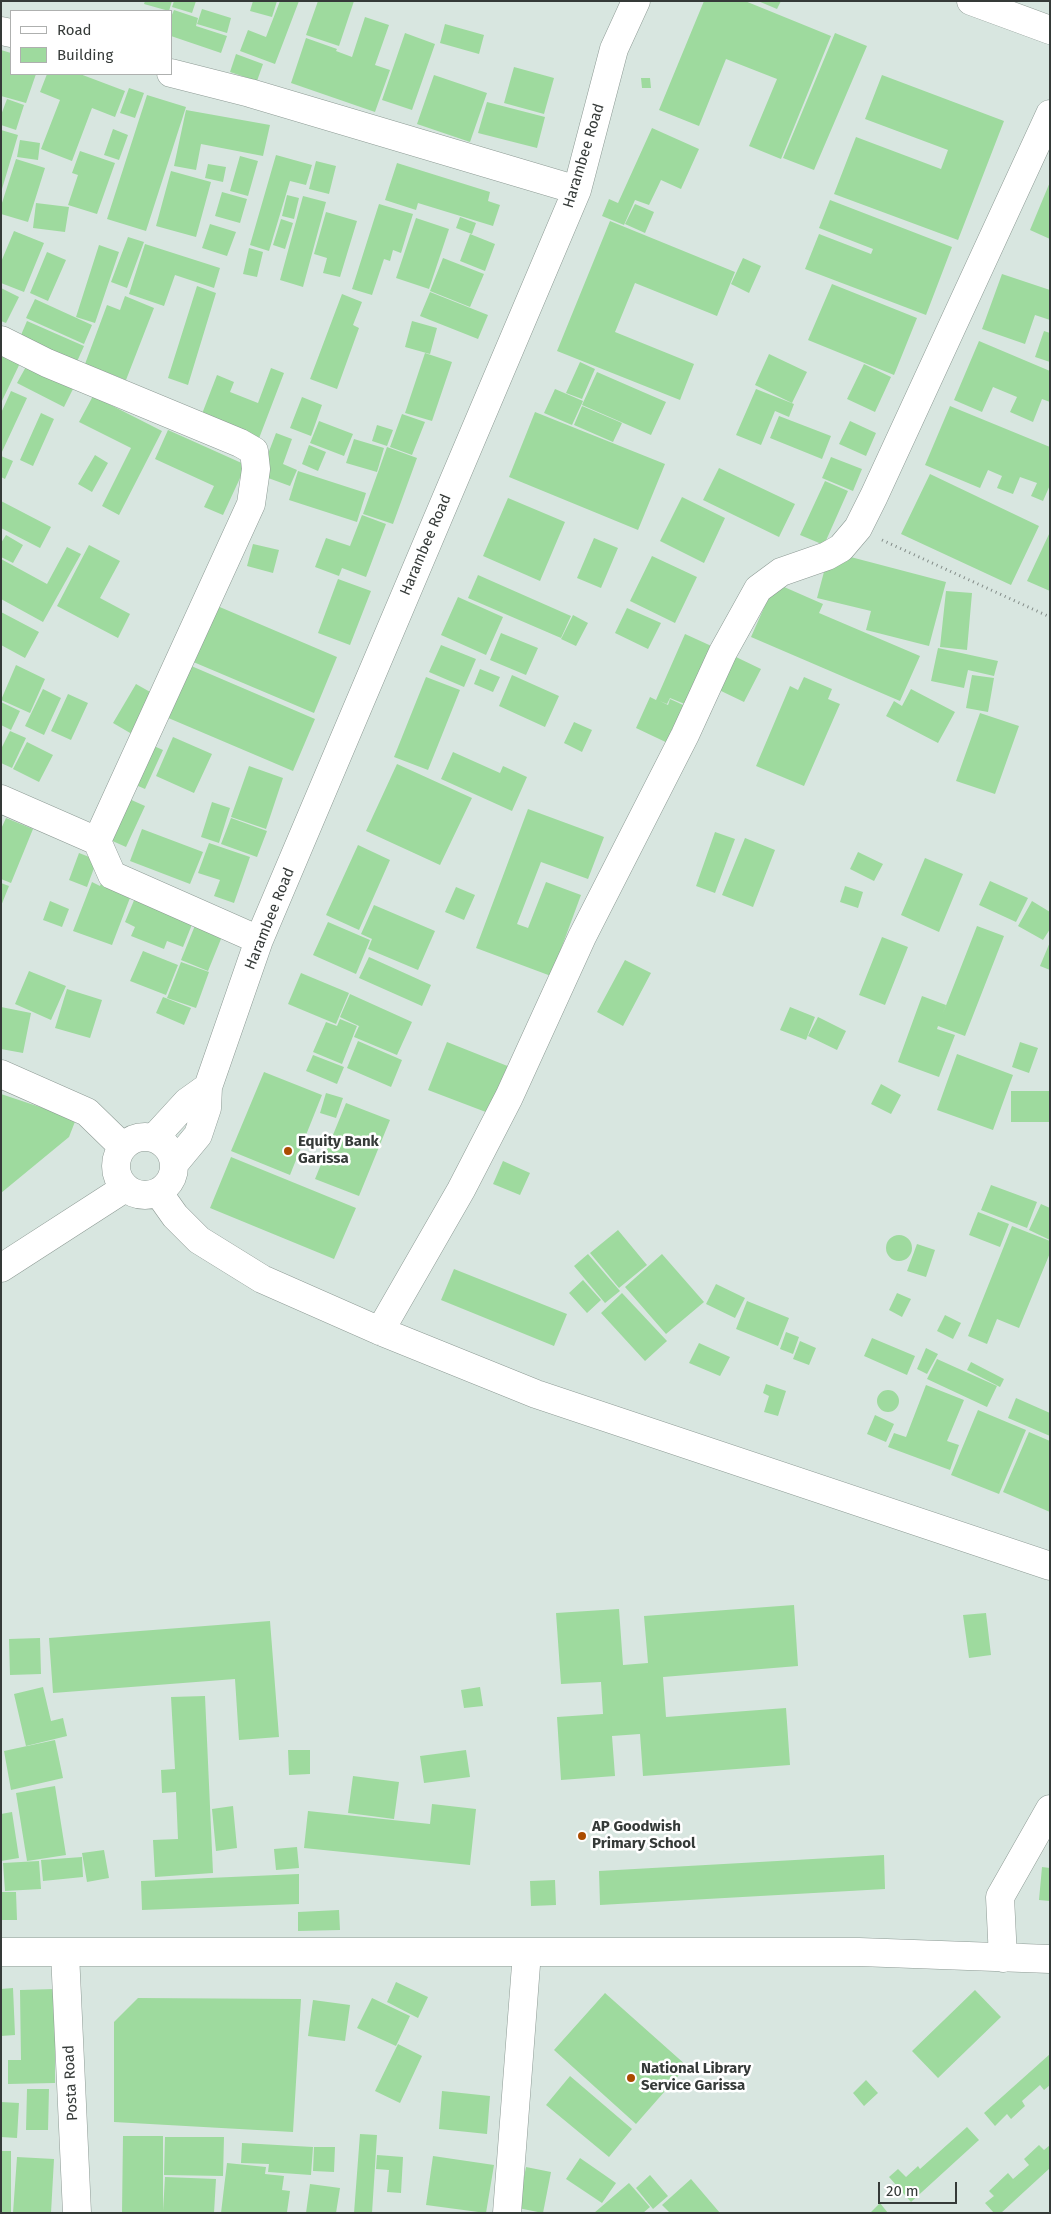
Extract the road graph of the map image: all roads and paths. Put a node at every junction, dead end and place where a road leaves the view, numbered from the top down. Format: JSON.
{"nodes":[{"id":1,"x":636,"y":1,"type":"edge"},
{"id":2,"x":971,"y":1,"type":"edge"},
{"id":3,"x":1050,"y":30,"type":"edge"},
{"id":4,"x":172,"y":73,"type":"edge"},
{"id":5,"x":1050,"y":114,"type":"edge"},
{"id":6,"x":577,"y":190,"type":"junction"},
{"id":7,"x":1,"y":340,"type":"edge"},
{"id":8,"x":858,"y":528,"type":"junction"},
{"id":9,"x":1050,"y":617,"type":"edge"},
{"id":10,"x":1,"y":799,"type":"edge"},
{"id":11,"x":97,"y":841,"type":"junction"},
{"id":12,"x":259,"y":940,"type":"junction"},
{"id":13,"x":1,"y":1074,"type":"edge"},
{"id":14,"x":208,"y":1087,"type":"junction"},
{"id":15,"x":154,"y":1138,"type":"junction"},
{"id":16,"x":123,"y":1147,"type":"junction"},
{"id":17,"x":174,"y":1164,"type":"junction"},
{"id":18,"x":126,"y":1188,"type":"junction"},
{"id":19,"x":158,"y":1192,"type":"junction"},
{"id":20,"x":1,"y":1268,"type":"edge"},
{"id":21,"x":380,"y":1331,"type":"junction"},
{"id":22,"x":1050,"y":1566,"type":"edge"},
{"id":23,"x":1050,"y":1809,"type":"edge"},
{"id":24,"x":1,"y":1952,"type":"edge"},
{"id":25,"x":527,"y":1952,"type":"junction"},
{"id":26,"x":65,"y":1953,"type":"junction"},
{"id":27,"x":1003,"y":1958,"type":"junction"},
{"id":28,"x":1050,"y":1959,"type":"edge"},
{"id":29,"x":77,"y":2213,"type":"edge"},
{"id":30,"x":507,"y":2213,"type":"edge"}],
"edges":[{"from":1,"to":6,"type":"street","name":"Harambee Road"},
{"from":2,"to":3,"type":"street"},
{"from":4,"to":6,"type":"street"},
{"from":5,"to":8,"type":"street"},
{"from":6,"to":12,"type":"street","name":"Harambee Road"},
{"from":7,"to":11,"type":"street"},
{"from":8,"to":9,"type":"path"},
{"from":8,"to":21,"type":"street"},
{"from":10,"to":11,"type":"street"},
{"from":11,"to":12,"type":"street"},
{"from":12,"to":14,"type":"street","name":"Harambee Road"},
{"from":13,"to":16,"type":"street"},
{"from":14,"to":15,"type":"street"},
{"from":14,"to":17,"type":"street","name":"Harambee Road"},
{"from":15,"to":16,"type":"street"},
{"from":15,"to":17,"type":"street"},
{"from":16,"to":18,"type":"street"},
{"from":17,"to":19,"type":"street"},
{"from":18,"to":19,"type":"street"},
{"from":18,"to":20,"type":"street"},
{"from":19,"to":21,"type":"street"},
{"from":21,"to":22,"type":"street"},
{"from":23,"to":27,"type":"street"},
{"from":24,"to":26,"type":"street"},
{"from":25,"to":26,"type":"street"},
{"from":25,"to":27,"type":"street"},
{"from":25,"to":30,"type":"street"},
{"from":26,"to":29,"type":"street","name":"Posta Road"},
{"from":27,"to":28,"type":"street"}]}
